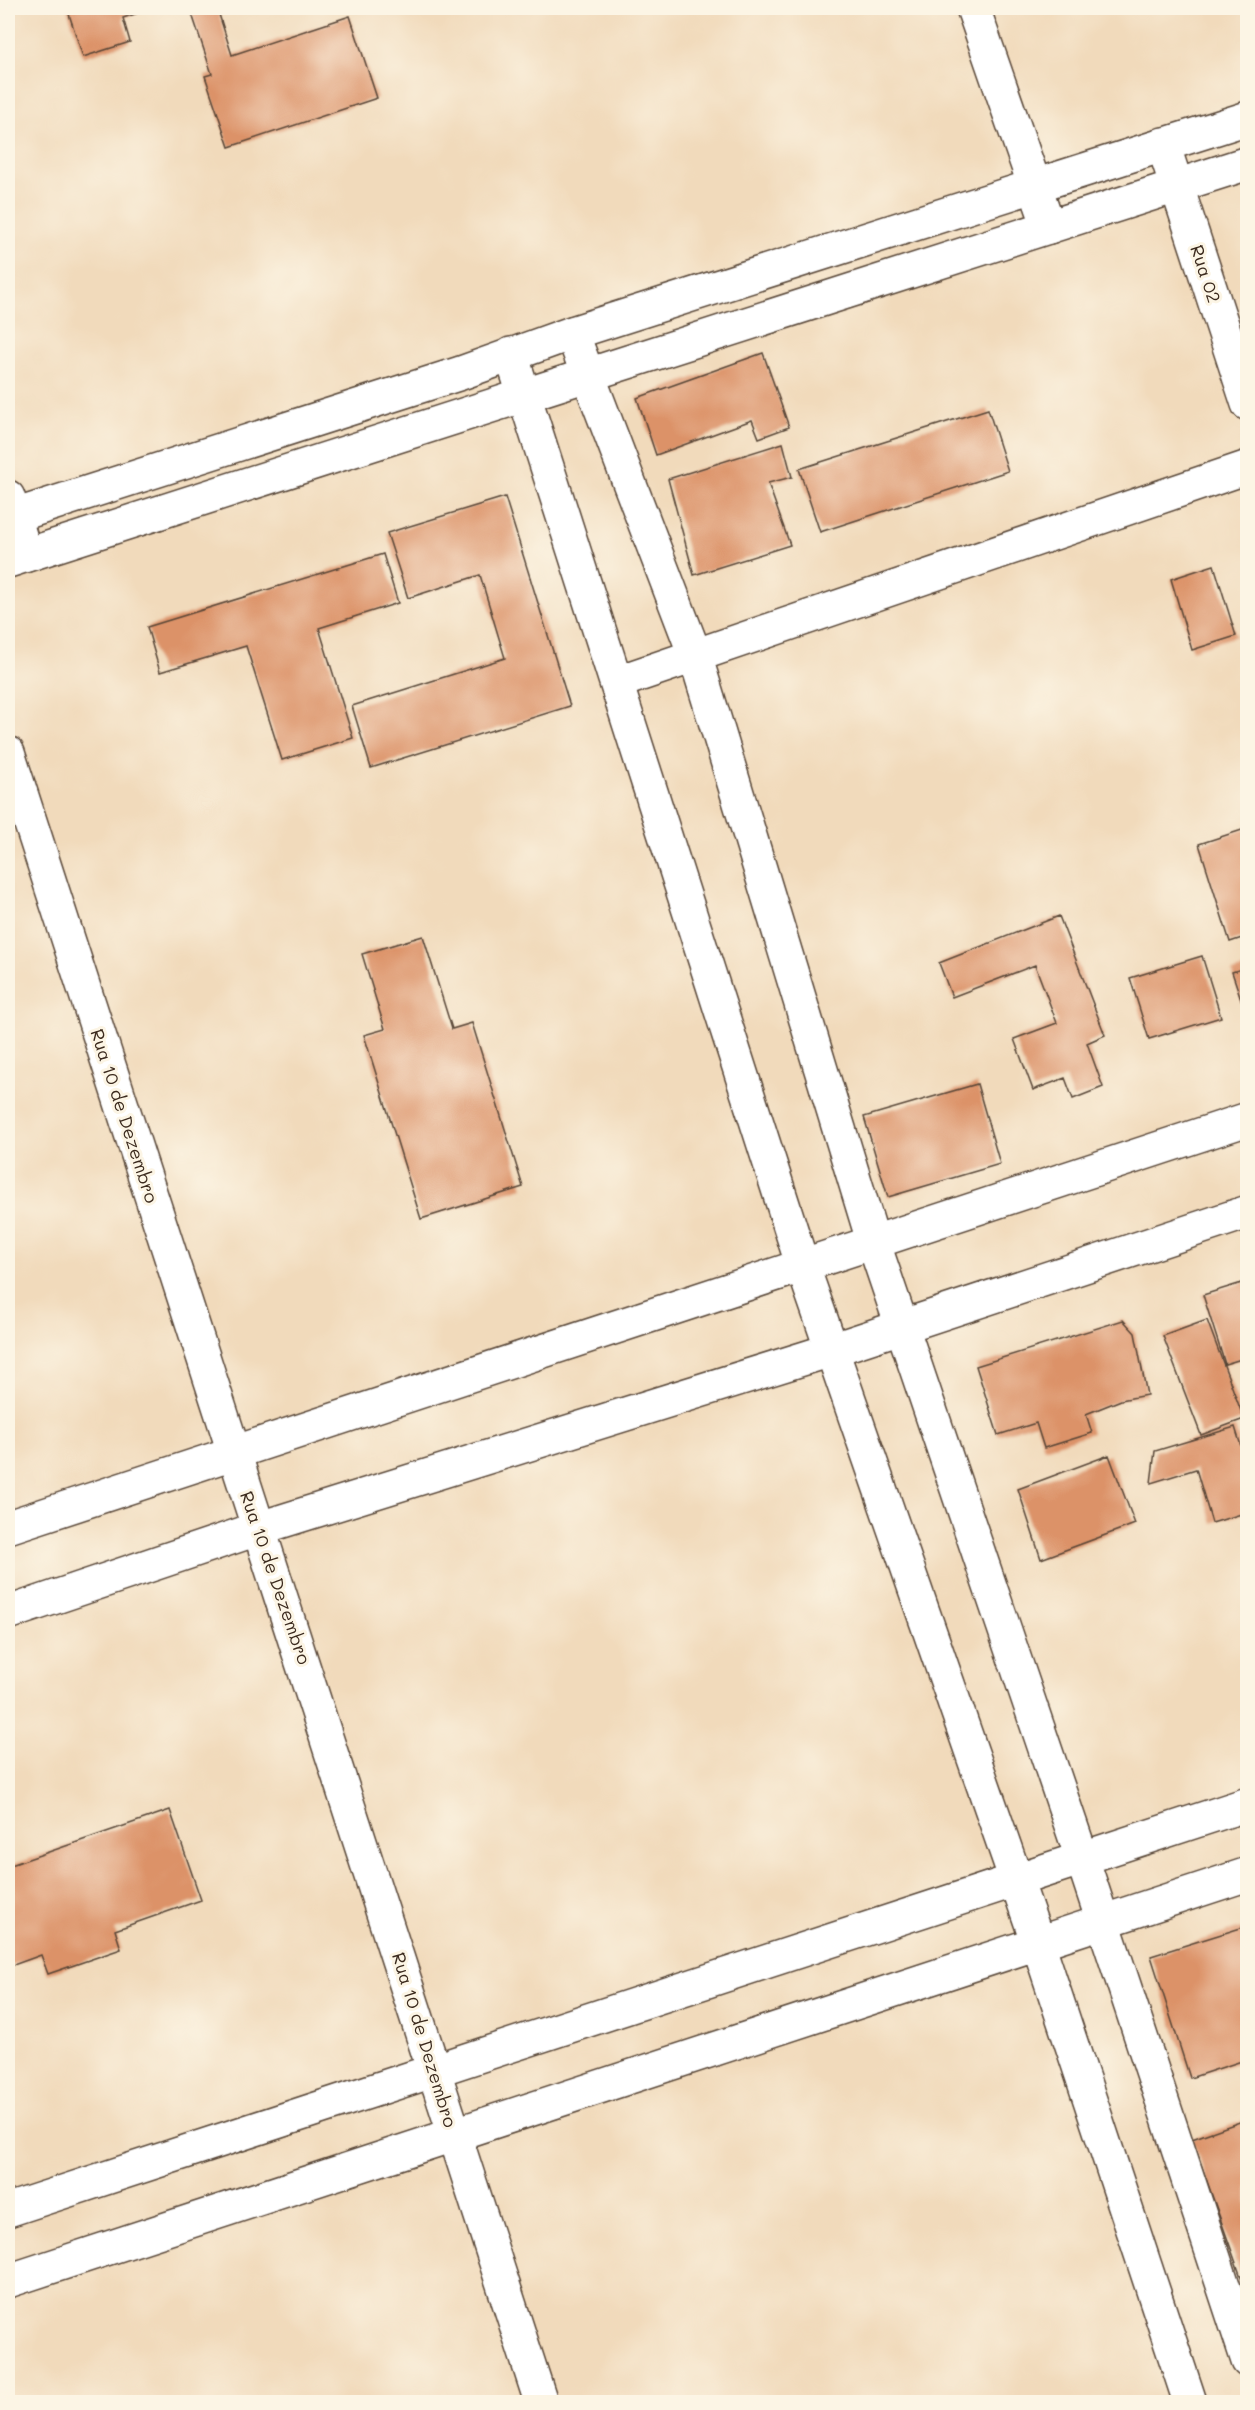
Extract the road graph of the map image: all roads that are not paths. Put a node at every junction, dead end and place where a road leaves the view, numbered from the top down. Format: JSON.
{"nodes":[{"id":1,"x":973,"y":8,"type":"edge"},
{"id":2,"x":1248,"y":118,"type":"edge"},
{"id":3,"x":1163,"y":144,"type":"junction"},
{"id":4,"x":1248,"y":163,"type":"edge"},
{"id":5,"x":1034,"y":186,"type":"junction"},
{"id":6,"x":1177,"y":187,"type":"junction"},
{"id":7,"x":1049,"y":227,"type":"junction"},
{"id":8,"x":572,"y":333,"type":"junction"},
{"id":9,"x":511,"y":354,"type":"junction"},
{"id":10,"x":589,"y":375,"type":"junction"},
{"id":11,"x":524,"y":395,"type":"junction"},
{"id":12,"x":1248,"y":404,"type":"edge"},
{"id":13,"x":1248,"y":467,"type":"edge"},
{"id":14,"x":10,"y":511,"type":"edge"},
{"id":15,"x":17,"y":558,"type":"edge"},
{"id":16,"x":695,"y":655,"type":"junction"},
{"id":17,"x":618,"y":682,"type":"junction"},
{"id":18,"x":8,"y":753,"type":"edge"},
{"id":19,"x":1248,"y":1119,"type":"edge"},
{"id":20,"x":1248,"y":1212,"type":"edge"},
{"id":21,"x":874,"y":1244,"type":"junction"},
{"id":22,"x":803,"y":1267,"type":"junction"},
{"id":23,"x":902,"y":1326,"type":"junction"},
{"id":24,"x":831,"y":1350,"type":"junction"},
{"id":25,"x":231,"y":1451,"type":"junction"},
{"id":26,"x":8,"y":1527,"type":"edge"},
{"id":27,"x":260,"y":1528,"type":"junction"},
{"id":28,"x":8,"y":1613,"type":"edge"},
{"id":29,"x":1248,"y":1804,"type":"edge"},
{"id":30,"x":1082,"y":1858,"type":"junction"},
{"id":31,"x":1248,"y":1874,"type":"edge"},
{"id":32,"x":1016,"y":1880,"type":"junction"},
{"id":33,"x":1103,"y":1921,"type":"junction"},
{"id":34,"x":1038,"y":1943,"type":"junction"},
{"id":35,"x":435,"y":2071,"type":"junction"},
{"id":36,"x":454,"y":2135,"type":"junction"},
{"id":37,"x":8,"y":2210,"type":"edge"},
{"id":38,"x":8,"y":2281,"type":"edge"},
{"id":39,"x":1248,"y":2361,"type":"edge"},
{"id":40,"x":541,"y":2403,"type":"edge"},
{"id":41,"x":1190,"y":2403,"type":"edge"}],
"edges":[{"from":1,"to":5,"type":"street"},
{"from":2,"to":3,"type":"street"},
{"from":3,"to":5,"type":"street"},
{"from":3,"to":6,"type":"street","name":"Rua 02"},
{"from":4,"to":6,"type":"street"},
{"from":5,"to":7,"type":"street"},
{"from":5,"to":8,"type":"street"},
{"from":6,"to":7,"type":"street"},
{"from":6,"to":12,"type":"street","name":"Rua 02"},
{"from":7,"to":10,"type":"street"},
{"from":8,"to":9,"type":"street"},
{"from":8,"to":10,"type":"street"},
{"from":9,"to":11,"type":"street"},
{"from":9,"to":14,"type":"street"},
{"from":10,"to":11,"type":"street"},
{"from":10,"to":16,"type":"street"},
{"from":11,"to":15,"type":"street"},
{"from":11,"to":17,"type":"street"},
{"from":13,"to":16,"type":"street"},
{"from":14,"to":15,"type":"street"},
{"from":16,"to":17,"type":"street"},
{"from":16,"to":21,"type":"street"},
{"from":17,"to":22,"type":"street"},
{"from":18,"to":25,"type":"street","name":"Rua 10 de Dezembro"},
{"from":19,"to":21,"type":"street"},
{"from":20,"to":23,"type":"street"},
{"from":21,"to":22,"type":"street"},
{"from":21,"to":23,"type":"street"},
{"from":22,"to":24,"type":"street"},
{"from":22,"to":25,"type":"street"},
{"from":23,"to":24,"type":"street"},
{"from":23,"to":30,"type":"street"},
{"from":24,"to":27,"type":"street"},
{"from":24,"to":32,"type":"street"},
{"from":25,"to":26,"type":"street"},
{"from":25,"to":27,"type":"street","name":"Rua 10 de Dezembro"},
{"from":27,"to":28,"type":"street"},
{"from":27,"to":35,"type":"street","name":"Rua 10 de Dezembro"},
{"from":29,"to":30,"type":"street"},
{"from":30,"to":32,"type":"street"},
{"from":30,"to":33,"type":"street"},
{"from":31,"to":33,"type":"street"},
{"from":32,"to":34,"type":"street"},
{"from":32,"to":35,"type":"street"},
{"from":33,"to":34,"type":"street"},
{"from":33,"to":39,"type":"street"},
{"from":34,"to":36,"type":"street"},
{"from":34,"to":41,"type":"street"},
{"from":35,"to":36,"type":"street","name":"Rua 10 de Dezembro"},
{"from":35,"to":37,"type":"street"},
{"from":36,"to":38,"type":"street"},
{"from":36,"to":40,"type":"street","name":"Rua 10 de Dezembro"}]}
